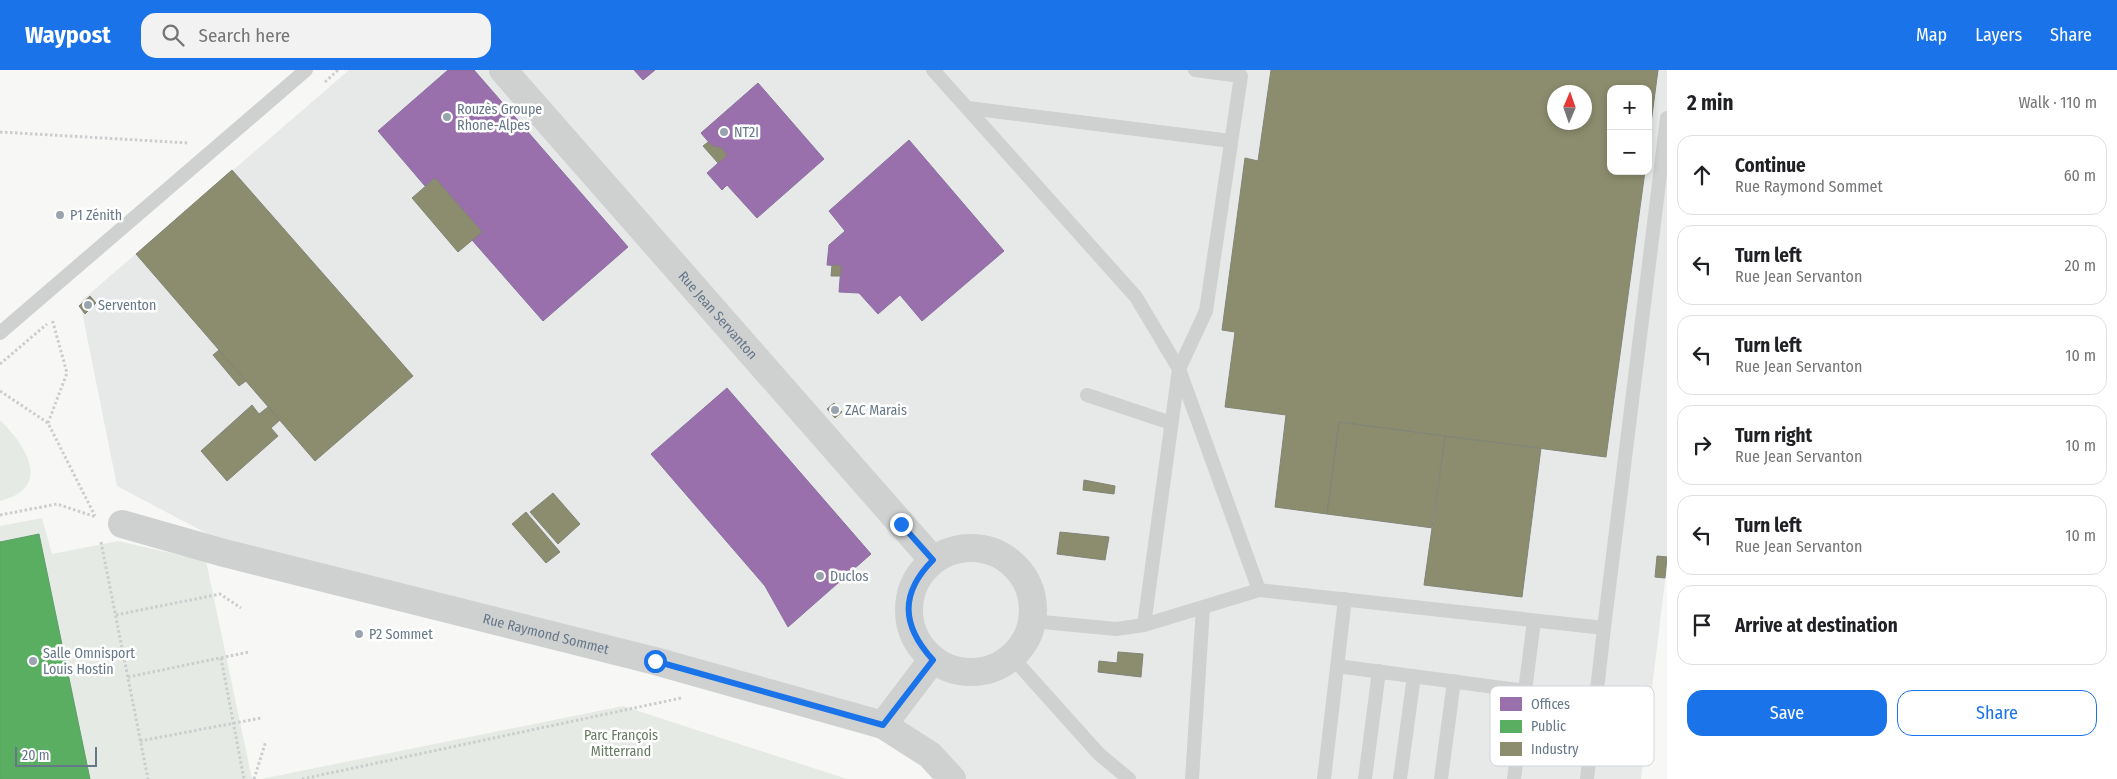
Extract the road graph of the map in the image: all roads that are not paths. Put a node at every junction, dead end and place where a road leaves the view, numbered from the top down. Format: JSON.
{"nodes":[{"id":1,"x":306,"y":70,"type":"edge"},
{"id":2,"x":503,"y":70,"type":"edge"},
{"id":3,"x":933,"y":70,"type":"edge"},
{"id":4,"x":1195,"y":70,"type":"edge"},
{"id":5,"x":968,"y":108,"type":"junction"},
{"id":6,"x":1667,"y":118,"type":"edge"},
{"id":7,"x":1231,"y":141,"type":"junction"},
{"id":8,"x":0,"y":333,"type":"edge"},
{"id":9,"x":1179,"y":369,"type":"junction"},
{"id":10,"x":1087,"y":395,"type":"dead end"},
{"id":11,"x":1171,"y":423,"type":"junction"},
{"id":12,"x":106,"y":528,"type":"road end"},
{"id":13,"x":933,"y":560,"type":"junction"},
{"id":14,"x":1259,"y":590,"type":"junction"},
{"id":15,"x":1344,"y":599,"type":"junction"},
{"id":16,"x":1203,"y":608,"type":"junction"},
{"id":17,"x":1032,"y":620,"type":"junction"},
{"id":18,"x":1534,"y":621,"type":"junction"},
{"id":19,"x":1144,"y":625,"type":"junction"},
{"id":20,"x":1604,"y":628,"type":"junction"},
{"id":21,"x":1012,"y":656,"type":"junction"},
{"id":22,"x":933,"y":660,"type":"junction"},
{"id":23,"x":1337,"y":666,"type":"junction"},
{"id":24,"x":1378,"y":671,"type":"junction"},
{"id":25,"x":1414,"y":676,"type":"junction"},
{"id":26,"x":1454,"y":681,"type":"junction"},
{"id":27,"x":1490,"y":686,"type":"edge"},
{"id":28,"x":1526,"y":686,"type":"edge"},
{"id":29,"x":1597,"y":686,"type":"edge"},
{"id":30,"x":883,"y":725,"type":"junction"},
{"id":31,"x":1516,"y":766,"type":"edge"},
{"id":32,"x":1588,"y":766,"type":"edge"},
{"id":33,"x":952,"y":779,"type":"edge"},
{"id":34,"x":1129,"y":779,"type":"edge"},
{"id":35,"x":1192,"y":779,"type":"edge"},
{"id":36,"x":1324,"y":779,"type":"edge"},
{"id":37,"x":1365,"y":779,"type":"edge"},
{"id":38,"x":1400,"y":779,"type":"edge"},
{"id":39,"x":1441,"y":779,"type":"edge"},
{"id":40,"x":1514,"y":779,"type":"edge"},
{"id":41,"x":1587,"y":779,"type":"edge"}],
"edges":[{"from":1,"to":8,"type":"lane"},
{"from":2,"to":13,"type":"street","name":"Rue Jean Servanton"},
{"from":3,"to":5,"type":"lane"},
{"from":4,"to":7,"type":"lane"},
{"from":5,"to":7,"type":"lane"},
{"from":5,"to":9,"type":"lane"},
{"from":6,"to":20,"type":"lane"},
{"from":7,"to":9,"type":"lane"},
{"from":9,"to":11,"type":"lane"},
{"from":9,"to":14,"type":"lane"},
{"from":10,"to":11,"type":"lane"},
{"from":11,"to":19,"type":"lane"},
{"from":12,"to":30,"type":"street","name":"Rue Raymond Sommet"},
{"from":13,"to":17,"type":"street"},
{"from":13,"to":22,"type":"street"},
{"from":14,"to":15,"type":"lane"},
{"from":14,"to":16,"type":"lane"},
{"from":15,"to":18,"type":"lane"},
{"from":15,"to":23,"type":"lane"},
{"from":16,"to":19,"type":"lane"},
{"from":16,"to":35,"type":"lane"},
{"from":17,"to":19,"type":"lane"},
{"from":17,"to":21,"type":"street"},
{"from":18,"to":20,"type":"lane"},
{"from":18,"to":28,"type":"lane"},
{"from":20,"to":29,"type":"lane"},
{"from":21,"to":22,"type":"street"},
{"from":21,"to":34,"type":"lane"},
{"from":22,"to":30,"type":"street"},
{"from":23,"to":24,"type":"lane"},
{"from":23,"to":36,"type":"lane"},
{"from":24,"to":25,"type":"lane"},
{"from":24,"to":37,"type":"lane"},
{"from":25,"to":26,"type":"lane"},
{"from":25,"to":38,"type":"lane"},
{"from":26,"to":27,"type":"lane"},
{"from":26,"to":39,"type":"lane"},
{"from":30,"to":33,"type":"street","name":"Rue Raymond Sommet"},
{"from":31,"to":40,"type":"lane"},
{"from":32,"to":41,"type":"lane"}]}
